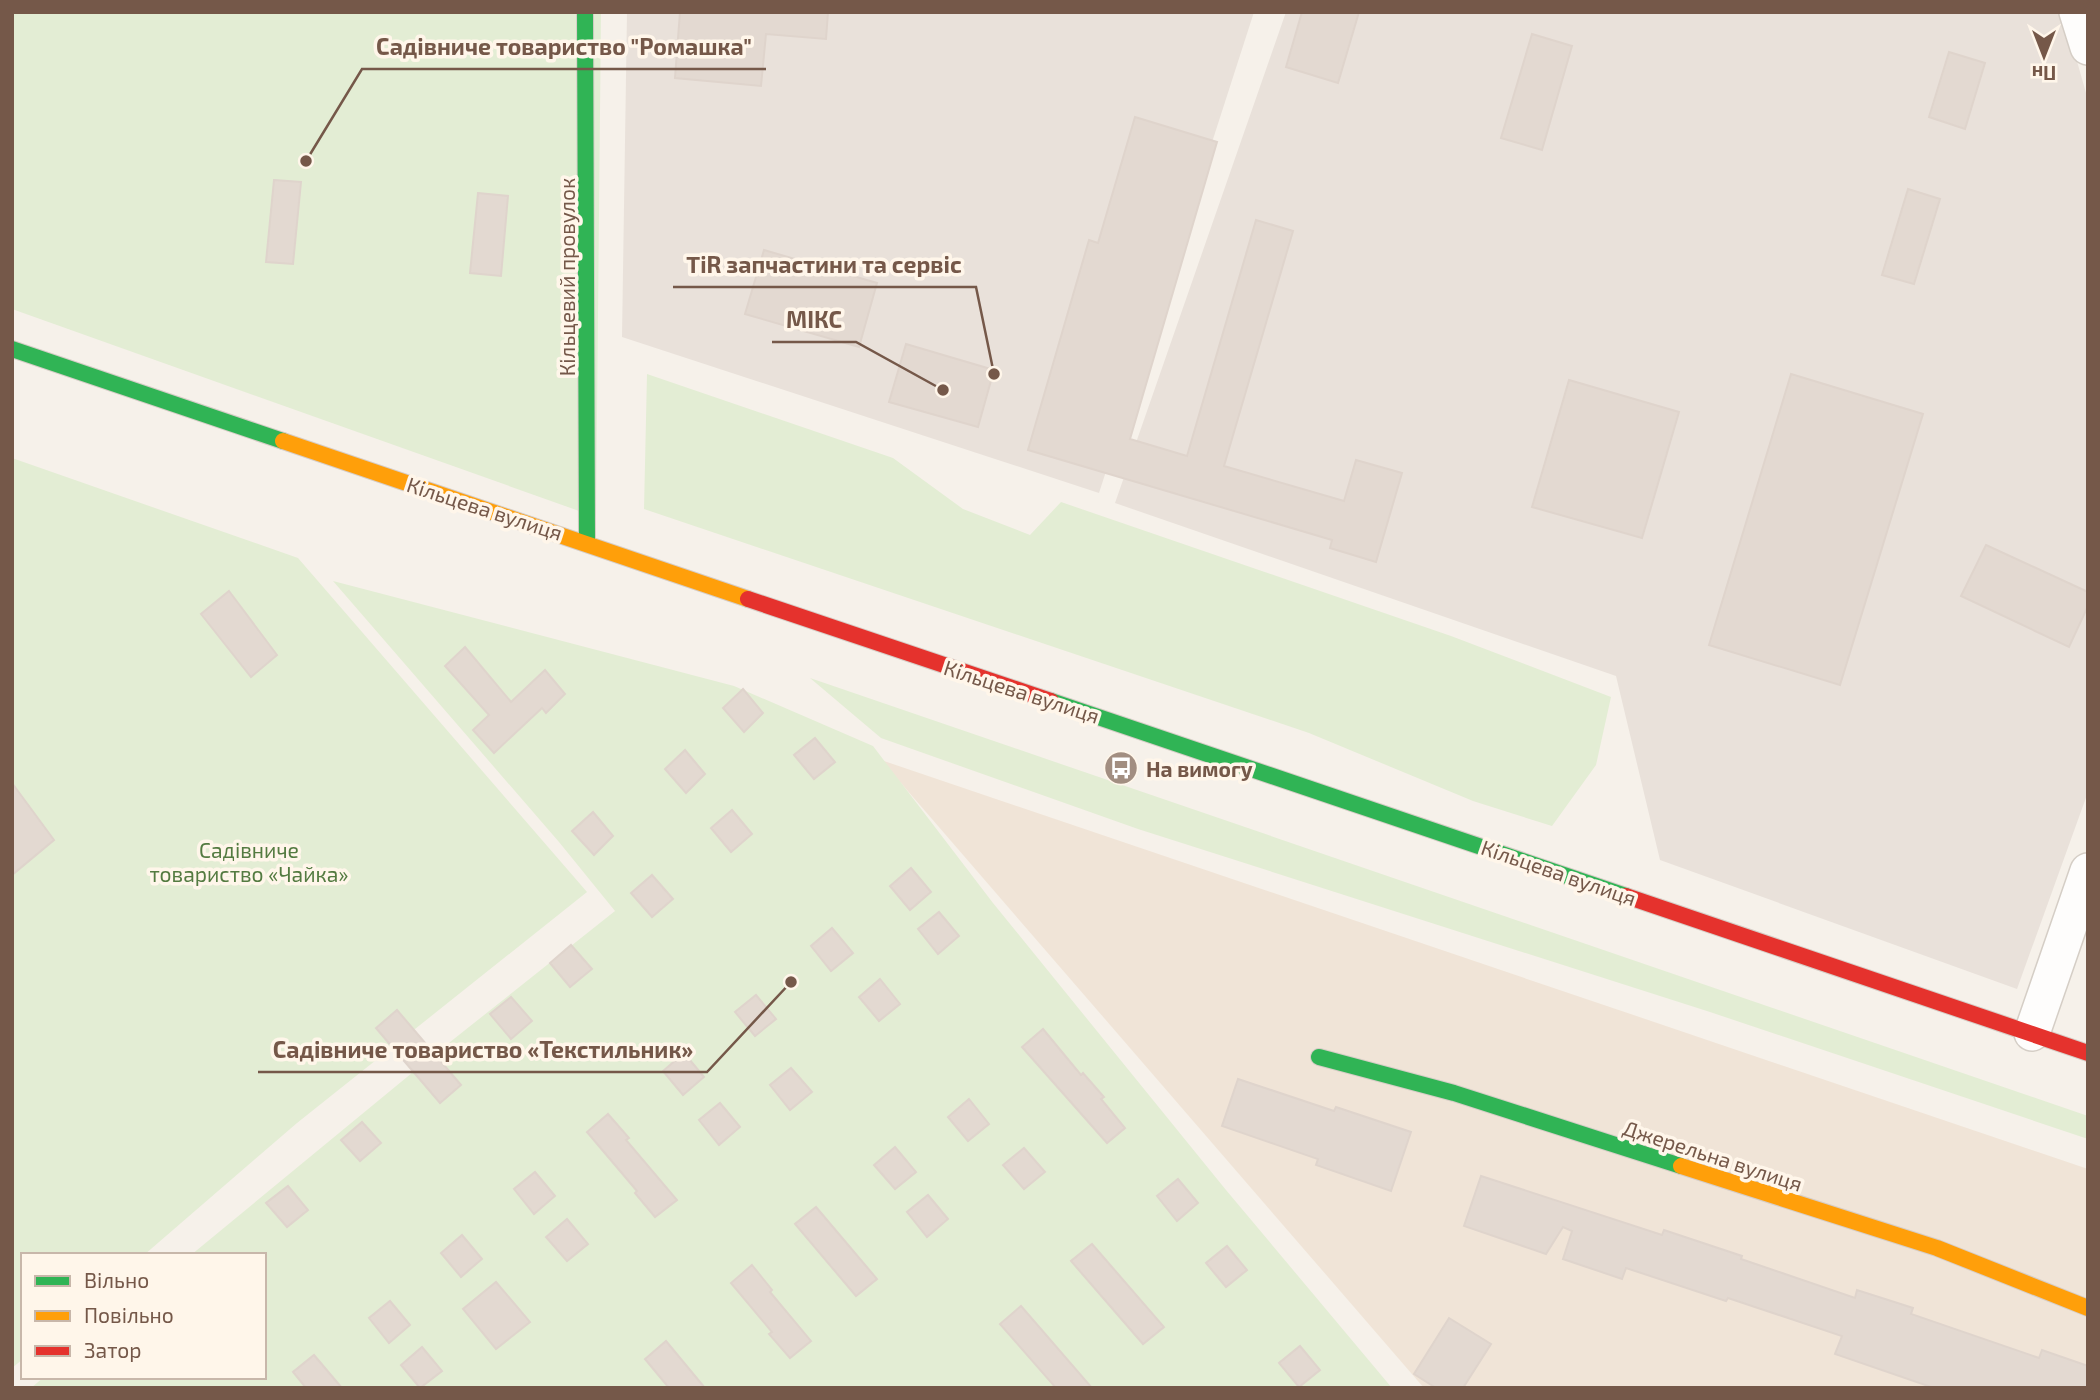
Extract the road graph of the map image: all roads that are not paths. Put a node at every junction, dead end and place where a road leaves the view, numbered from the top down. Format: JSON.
{"nodes":[{"id":1,"x":584,"y":12,"type":"edge"},
{"id":2,"x":2077,"y":12,"type":"edge"},
{"id":3,"x":2088,"y":47,"type":"edge"},
{"id":4,"x":12,"y":349,"type":"edge"},
{"id":5,"x":586,"y":542,"type":"junction"},
{"id":6,"x":2088,"y":871,"type":"edge"},
{"id":7,"x":2032,"y":1033,"type":"junction"},
{"id":8,"x":2088,"y":1053,"type":"edge"},
{"id":9,"x":1319,"y":1057,"type":"dead end"},
{"id":10,"x":2088,"y":1308,"type":"edge"}],
"edges":[{"from":1,"to":5,"type":"main road","name":"Кільцевий провулок"},
{"from":2,"to":3,"type":"street"},
{"from":4,"to":5,"type":"main road","name":"Кільцева вулиця"},
{"from":5,"to":7,"type":"main road","name":"Кільцева вулиця"},
{"from":6,"to":7,"type":"street"},
{"from":7,"to":8,"type":"main road","name":"Кільцева вулиця"},
{"from":9,"to":10,"type":"main road","name":"Джерельна вулиця"}]}
